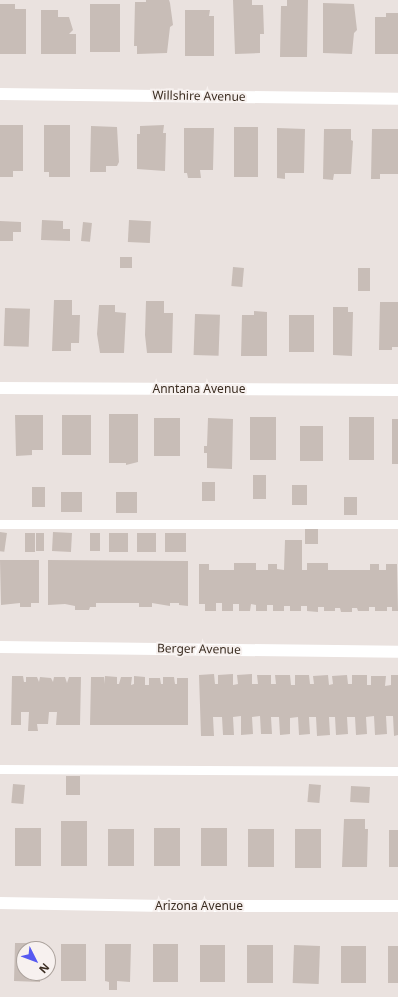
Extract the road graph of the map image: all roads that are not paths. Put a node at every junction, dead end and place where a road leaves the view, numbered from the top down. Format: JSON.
{"nodes":[{"id":1,"x":0,"y":94,"type":"edge"},
{"id":2,"x":398,"y":99,"type":"edge"},
{"id":3,"x":0,"y":388,"type":"edge"},
{"id":4,"x":398,"y":390,"type":"edge"},
{"id":5,"x":0,"y":524,"type":"edge"},
{"id":6,"x":398,"y":524,"type":"edge"},
{"id":7,"x":0,"y":647,"type":"edge"},
{"id":8,"x":398,"y":652,"type":"edge"},
{"id":9,"x":0,"y":769,"type":"edge"},
{"id":10,"x":398,"y":771,"type":"edge"},
{"id":11,"x":0,"y":903,"type":"edge"},
{"id":12,"x":398,"y":906,"type":"edge"}],
"edges":[{"from":1,"to":2,"type":"street","name":"Willshire Avenue"},
{"from":3,"to":4,"type":"street","name":"Anntana Avenue"},
{"from":5,"to":6,"type":"lane"},
{"from":7,"to":8,"type":"street","name":"Berger Avenue"},
{"from":9,"to":10,"type":"lane"},
{"from":11,"to":12,"type":"street","name":"Arizona Avenue"}]}
